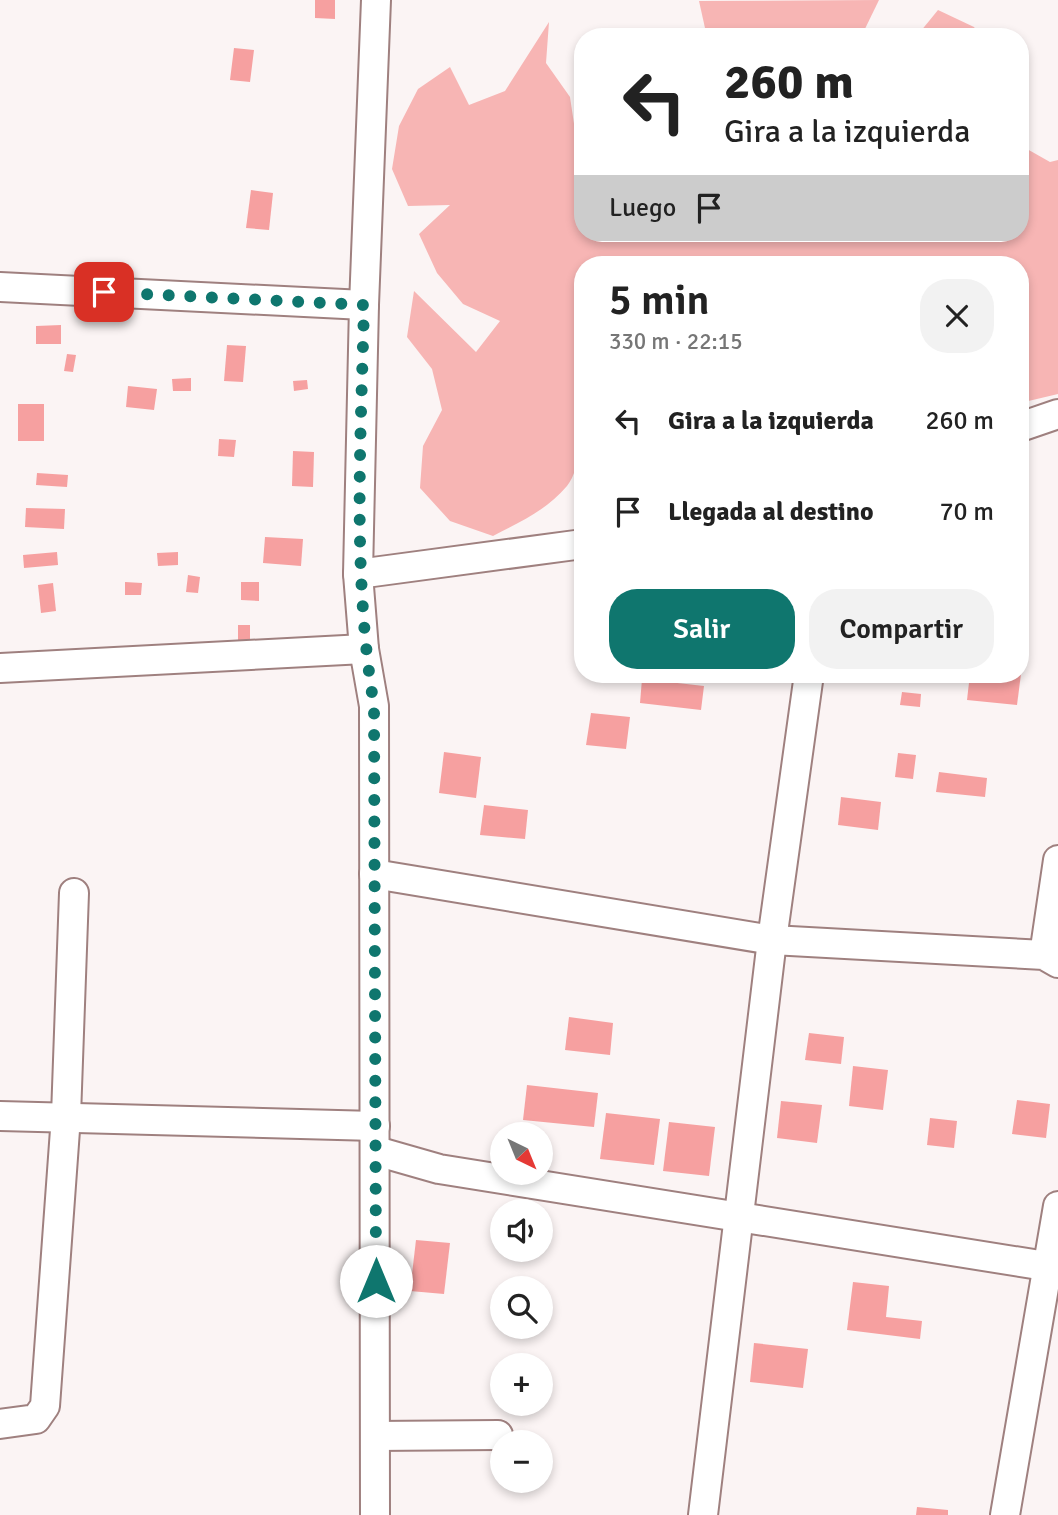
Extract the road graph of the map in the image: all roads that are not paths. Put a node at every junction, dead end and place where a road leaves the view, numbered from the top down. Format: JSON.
{"nodes":[{"id":1,"x":376,"y":0,"type":"edge"},
{"id":2,"x":0,"y":287,"type":"edge"},
{"id":3,"x":364,"y":305,"type":"junction"},
{"id":4,"x":1058,"y":414,"type":"edge"},
{"id":5,"x":1029,"y":424,"type":"edge"},
{"id":6,"x":574,"y":545,"type":"edge"},
{"id":7,"x":358,"y":574,"type":"junction"},
{"id":8,"x":364,"y":649,"type":"junction"},
{"id":9,"x":0,"y":668,"type":"edge"},
{"id":10,"x":808,"y":683,"type":"edge"},
{"id":11,"x":1058,"y":860,"type":"edge"},
{"id":12,"x":374,"y":874,"type":"junction"},
{"id":13,"x":74,"y":894,"type":"dead end"},
{"id":14,"x":772,"y":940,"type":"junction"},
{"id":15,"x":1051,"y":959,"type":"edge"},
{"id":16,"x":0,"y":1116,"type":"edge"},
{"id":17,"x":66,"y":1116,"type":"junction"},
{"id":18,"x":376,"y":1139,"type":"junction"},
{"id":19,"x":1058,"y":1206,"type":"edge"},
{"id":20,"x":741,"y":1216,"type":"junction"},
{"id":21,"x":1053,"y":1267,"type":"edge"},
{"id":22,"x":0,"y":1424,"type":"edge"},
{"id":23,"x":490,"y":1435,"type":"edge"},
{"id":24,"x":375,"y":1436,"type":"junction"},
{"id":25,"x":375,"y":1515,"type":"edge"},
{"id":26,"x":703,"y":1515,"type":"edge"},
{"id":27,"x":1005,"y":1515,"type":"edge"}],
"edges":[{"from":1,"to":3,"type":"street"},
{"from":2,"to":3,"type":"street"},
{"from":3,"to":7,"type":"street"},
{"from":4,"to":5,"type":"street"},
{"from":6,"to":7,"type":"street"},
{"from":7,"to":8,"type":"street"},
{"from":8,"to":9,"type":"street"},
{"from":8,"to":12,"type":"street"},
{"from":10,"to":14,"type":"street"},
{"from":11,"to":15,"type":"street"},
{"from":12,"to":14,"type":"street"},
{"from":12,"to":18,"type":"street"},
{"from":13,"to":17,"type":"street"},
{"from":14,"to":15,"type":"street"},
{"from":14,"to":20,"type":"street"},
{"from":16,"to":17,"type":"street"},
{"from":17,"to":18,"type":"street"},
{"from":17,"to":22,"type":"street"},
{"from":18,"to":20,"type":"street"},
{"from":18,"to":24,"type":"street"},
{"from":19,"to":21,"type":"street"},
{"from":20,"to":21,"type":"street"},
{"from":20,"to":26,"type":"street"},
{"from":21,"to":27,"type":"street"},
{"from":23,"to":24,"type":"street"},
{"from":24,"to":25,"type":"street"}]}
